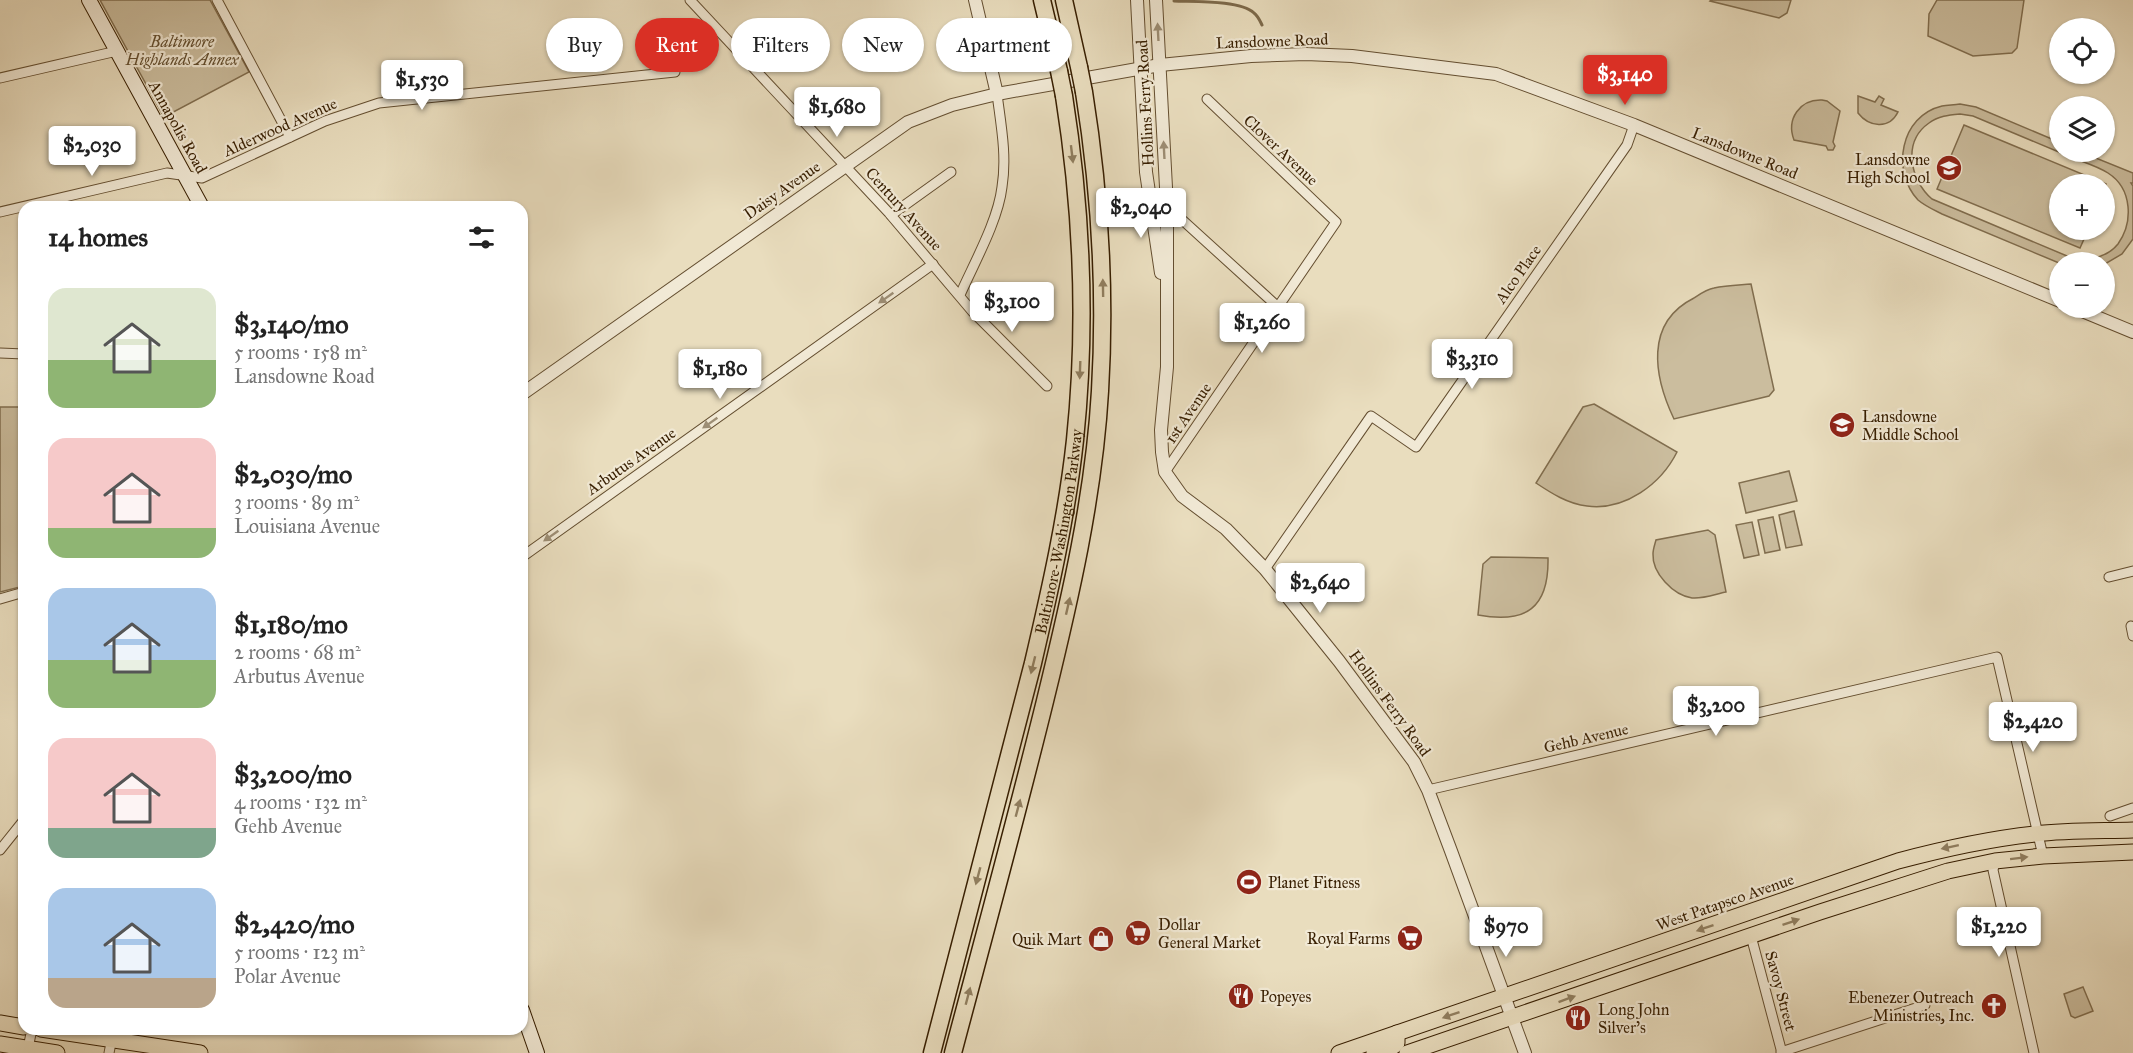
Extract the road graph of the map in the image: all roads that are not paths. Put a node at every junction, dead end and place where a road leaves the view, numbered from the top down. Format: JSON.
{"nodes":[{"id":1,"x":89,"y":0,"type":"edge"},
{"id":2,"x":217,"y":0,"type":"edge"},
{"id":3,"x":690,"y":0,"type":"edge"},
{"id":4,"x":975,"y":0,"type":"edge"},
{"id":5,"x":1042,"y":0,"type":"edge"},
{"id":6,"x":1064,"y":0,"type":"edge"},
{"id":7,"x":1137,"y":0,"type":"edge"},
{"id":8,"x":1156,"y":0,"type":"edge"},
{"id":9,"x":117,"y":51,"type":"junction"},
{"id":10,"x":1160,"y":65,"type":"junction"},
{"id":11,"x":1141,"y":68,"type":"junction"},
{"id":12,"x":675,"y":72,"type":"dead end"},
{"id":13,"x":0,"y":78,"type":"edge"},
{"id":14,"x":997,"y":94,"type":"junction"},
{"id":15,"x":1207,"y":99,"type":"dead end"},
{"id":16,"x":1634,"y":125,"type":"junction"},
{"id":17,"x":290,"y":137,"type":"junction"},
{"id":18,"x":844,"y":166,"type":"junction"},
{"id":19,"x":951,"y":172,"type":"dead end"},
{"id":20,"x":185,"y":176,"type":"junction"},
{"id":21,"x":47,"y":201,"type":"edge"},
{"id":22,"x":199,"y":201,"type":"edge"},
{"id":23,"x":1167,"y":206,"type":"junction"},
{"id":24,"x":18,"y":208,"type":"edge"},
{"id":25,"x":0,"y":212,"type":"edge"},
{"id":26,"x":891,"y":215,"type":"junction"},
{"id":27,"x":1336,"y":222,"type":"joint"},
{"id":28,"x":933,"y":264,"type":"junction"},
{"id":29,"x":960,"y":296,"type":"junction"},
{"id":30,"x":2049,"y":296,"type":"edge"},
{"id":31,"x":1278,"y":307,"type":"junction"},
{"id":32,"x":1168,"y":313,"type":"junction"},
{"id":33,"x":2099,"y":318,"type":"edge"},
{"id":34,"x":2133,"y":332,"type":"edge"},
{"id":35,"x":0,"y":353,"type":"edge"},
{"id":36,"x":18,"y":354,"type":"edge"},
{"id":37,"x":528,"y":385,"type":"edge"},
{"id":38,"x":1047,"y":386,"type":"dead end"},
{"id":39,"x":1165,"y":472,"type":"junction"},
{"id":40,"x":528,"y":553,"type":"edge"},
{"id":41,"x":1265,"y":569,"type":"junction"},
{"id":42,"x":2133,"y":572,"type":"edge"},
{"id":43,"x":2109,"y":577,"type":"dead end"},
{"id":44,"x":18,"y":594,"type":"edge"},
{"id":45,"x":0,"y":599,"type":"edge"},
{"id":46,"x":1428,"y":790,"type":"junction"},
{"id":47,"x":2133,"y":808,"type":"edge"},
{"id":48,"x":2110,"y":816,"type":"dead end"},
{"id":49,"x":18,"y":828,"type":"edge"},
{"id":50,"x":2133,"y":830,"type":"edge"},
{"id":51,"x":2038,"y":833,"type":"junction"},
{"id":52,"x":0,"y":850,"type":"edge"},
{"id":53,"x":2133,"y":852,"type":"edge"},
{"id":54,"x":2043,"y":856,"type":"junction"},
{"id":55,"x":1995,"y":861,"type":"junction"},
{"id":56,"x":1751,"y":936,"type":"junction"},
{"id":57,"x":1504,"y":997,"type":"junction"},
{"id":58,"x":1925,"y":1005,"type":"dead end"},
{"id":59,"x":1512,"y":1018,"type":"junction"},
{"id":60,"x":0,"y":1023,"type":"edge"},
{"id":61,"x":18,"y":1026,"type":"edge"},
{"id":62,"x":528,"y":1027,"type":"edge"},
{"id":63,"x":1397,"y":1033,"type":"junction"},
{"id":64,"x":31,"y":1035,"type":"edge"},
{"id":65,"x":65,"y":1035,"type":"edge"},
{"id":66,"x":0,"y":1044,"type":"edge"},
{"id":67,"x":110,"y":1046,"type":"edge"},
{"id":68,"x":28,"y":1048,"type":"junction"},
{"id":69,"x":1781,"y":1052,"type":"edge"},
{"id":70,"x":57,"y":1053,"type":"edge"},
{"id":71,"x":200,"y":1053,"type":"edge"},
{"id":72,"x":537,"y":1053,"type":"edge"},
{"id":73,"x":932,"y":1053,"type":"edge"},
{"id":74,"x":953,"y":1053,"type":"edge"},
{"id":75,"x":1339,"y":1053,"type":"edge"},
{"id":76,"x":1374,"y":1053,"type":"edge"},
{"id":77,"x":1407,"y":1053,"type":"edge"},
{"id":78,"x":1525,"y":1053,"type":"edge"},
{"id":79,"x":2034,"y":1053,"type":"edge"}],
"edges":[{"from":1,"to":9,"type":"main road","name":"Annapolis Road"},
{"from":2,"to":17,"type":"street"},
{"from":3,"to":18,"type":"street","name":"Century Avenue"},
{"from":4,"to":14,"type":"street"},
{"from":5,"to":73,"type":"highway","name":"Baltimore-Washington Parkway","one_way":true,"bridge":true},
{"from":74,"to":6,"type":"highway","name":"Baltimore-Washington Parkway","one_way":true,"bridge":true},
{"from":7,"to":11,"type":"street","name":"Hollins Ferry Road"},
{"from":10,"to":8,"type":"street","name":"Hollins Ferry Road","one_way":true},
{"from":9,"to":13,"type":"street"},
{"from":9,"to":20,"type":"main road","name":"Annapolis Road"},
{"from":10,"to":11,"type":"street","name":"Daisy Avenue"},
{"from":10,"to":16,"type":"street","name":"Lansdowne Road"},
{"from":23,"to":10,"type":"street","name":"Hollins Ferry Road","one_way":true},
{"from":11,"to":14,"type":"street","name":"Daisy Avenue"},
{"from":11,"to":32,"type":"street","name":"Hollins Ferry Road"},
{"from":12,"to":17,"type":"street","name":"Alderwood Avenue"},
{"from":14,"to":18,"type":"street","name":"Daisy Avenue"},
{"from":14,"to":29,"type":"street"},
{"from":15,"to":27,"type":"street","name":"Clover Avenue"},
{"from":16,"to":30,"type":"street","name":"Lansdowne Road"},
{"from":16,"to":41,"type":"street","name":"Alco Place"},
{"from":17,"to":20,"type":"street","name":"Alderwood Avenue"},
{"from":18,"to":26,"type":"street","name":"Century Avenue"},
{"from":18,"to":37,"type":"street","name":"Daisy Avenue"},
{"from":19,"to":26,"type":"street"},
{"from":20,"to":21,"type":"street","name":"Alderwood Avenue"},
{"from":20,"to":22,"type":"main road","name":"Annapolis Road"},
{"from":23,"to":31,"type":"street"},
{"from":23,"to":32,"type":"street","name":"Hollins Ferry Road"},
{"from":24,"to":25,"type":"street","name":"Alderwood Avenue"},
{"from":26,"to":28,"type":"street","name":"Century Avenue"},
{"from":27,"to":31,"type":"street","name":"1st Avenue"},
{"from":28,"to":29,"type":"street","name":"Century Avenue"},
{"from":28,"to":40,"type":"street","name":"Arbutus Avenue","one_way":true},
{"from":29,"to":38,"type":"street","name":"Century Avenue"},
{"from":31,"to":39,"type":"street","name":"1st Avenue"},
{"from":32,"to":39,"type":"street","name":"Hollins Ferry Road"},
{"from":33,"to":34,"type":"street"},
{"from":35,"to":36,"type":"street"},
{"from":39,"to":41,"type":"street","name":"Hollins Ferry Road"},
{"from":41,"to":46,"type":"street","name":"Hollins Ferry Road"},
{"from":42,"to":43,"type":"street"},
{"from":44,"to":45,"type":"street"},
{"from":46,"to":51,"type":"street","name":"Gehb Avenue"},
{"from":46,"to":57,"type":"street","name":"Hollins Ferry Road"},
{"from":47,"to":48,"type":"street"},
{"from":49,"to":52,"type":"street"},
{"from":50,"to":51,"type":"main road","name":"West Patapsco Avenue"},
{"from":51,"to":54,"type":"street"},
{"from":51,"to":57,"type":"main road","name":"West Patapsco Avenue","one_way":true},
{"from":53,"to":54,"type":"main road"},
{"from":55,"to":54,"type":"main road","one_way":true},
{"from":56,"to":55,"type":"main road","one_way":true},
{"from":55,"to":79,"type":"street"},
{"from":59,"to":56,"type":"main road","one_way":true},
{"from":56,"to":69,"type":"street","name":"Savoy Street"},
{"from":57,"to":59,"type":"street","name":"Hollins Ferry Road"},
{"from":57,"to":63,"type":"main road","name":"West Patapsco Avenue","one_way":true},
{"from":58,"to":69,"type":"street"},
{"from":59,"to":77,"type":"main road"},
{"from":59,"to":78,"type":"street","name":"Hollins Ferry Road"},
{"from":60,"to":61,"type":"main road"},
{"from":62,"to":72,"type":"main road"},
{"from":63,"to":75,"type":"main road","name":"West Patapsco Avenue"},
{"from":63,"to":76,"type":"main road"},
{"from":64,"to":68,"type":"street"},
{"from":65,"to":67,"type":"main road"},
{"from":66,"to":68,"type":"main road"},
{"from":67,"to":71,"type":"main road"},
{"from":68,"to":70,"type":"main road"}]}
